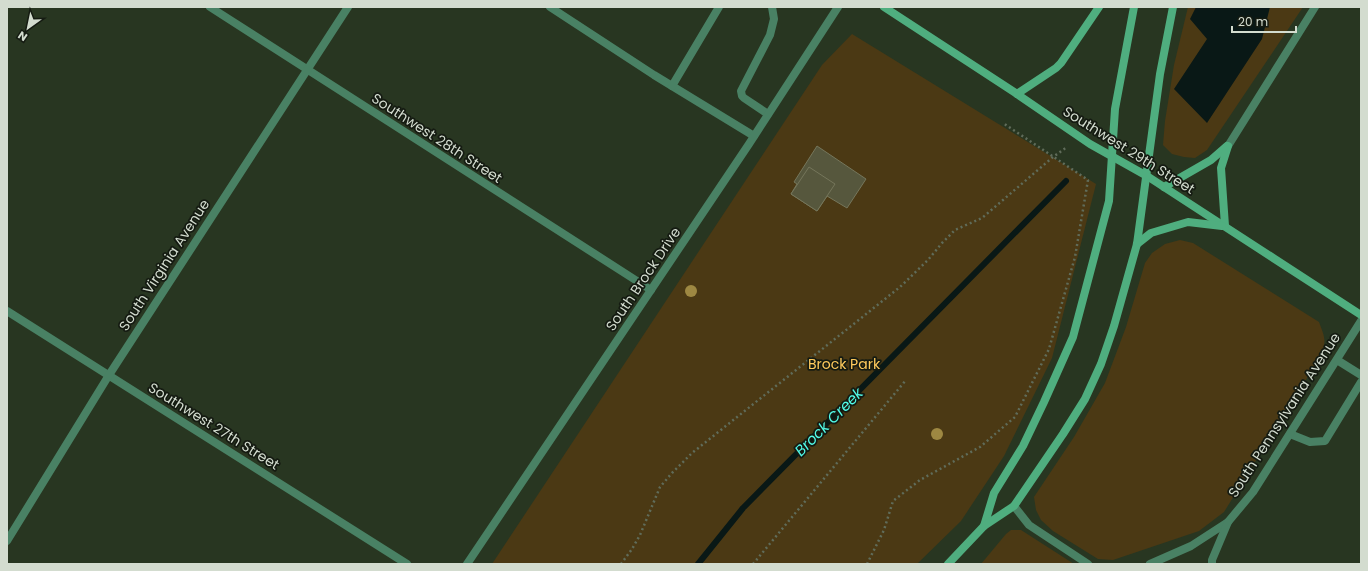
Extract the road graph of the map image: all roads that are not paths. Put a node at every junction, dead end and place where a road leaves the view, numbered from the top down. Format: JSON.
{"nodes":[{"id":1,"x":210,"y":7,"type":"edge"},
{"id":2,"x":348,"y":7,"type":"edge"},
{"id":3,"x":550,"y":7,"type":"edge"},
{"id":4,"x":719,"y":7,"type":"edge"},
{"id":5,"x":772,"y":7,"type":"edge"},
{"id":6,"x":838,"y":7,"type":"edge"},
{"id":7,"x":884,"y":7,"type":"edge"},
{"id":8,"x":1099,"y":7,"type":"edge"},
{"id":9,"x":1134,"y":7,"type":"edge"},
{"id":10,"x":1173,"y":7,"type":"edge"},
{"id":11,"x":1316,"y":7,"type":"edge"},
{"id":12,"x":307,"y":70,"type":"junction"},
{"id":13,"x":672,"y":86,"type":"junction"},
{"id":14,"x":1017,"y":94,"type":"junction"},
{"id":15,"x":768,"y":114,"type":"junction"},
{"id":16,"x":754,"y":136,"type":"junction"},
{"id":17,"x":1228,"y":146,"type":"junction"},
{"id":18,"x":1112,"y":156,"type":"junction"},
{"id":19,"x":1147,"y":176,"type":"junction"},
{"id":20,"x":1164,"y":187,"type":"junction"},
{"id":21,"x":1225,"y":226,"type":"junction"},
{"id":22,"x":1137,"y":244,"type":"junction"},
{"id":23,"x":651,"y":290,"type":"junction"},
{"id":24,"x":7,"y":311,"type":"edge"},
{"id":25,"x":1361,"y":314,"type":"edge"},
{"id":26,"x":1361,"y":321,"type":"edge"},
{"id":27,"x":1337,"y":360,"type":"junction"},
{"id":28,"x":108,"y":375,"type":"junction"},
{"id":29,"x":1361,"y":375,"type":"edge"},
{"id":30,"x":1361,"y":382,"type":"edge"},
{"id":31,"x":1290,"y":434,"type":"junction"},
{"id":32,"x":1014,"y":506,"type":"junction"},
{"id":33,"x":1228,"y":522,"type":"junction"},
{"id":34,"x":984,"y":526,"type":"junction"},
{"id":35,"x":7,"y":541,"type":"edge"},
{"id":36,"x":407,"y":564,"type":"edge"},
{"id":37,"x":468,"y":564,"type":"edge"},
{"id":38,"x":948,"y":564,"type":"edge"},
{"id":39,"x":1088,"y":564,"type":"edge"},
{"id":40,"x":1150,"y":564,"type":"edge"},
{"id":41,"x":1212,"y":564,"type":"edge"}],
"edges":[{"from":1,"to":12,"type":"street","name":"Southwest 28th Street"},
{"from":2,"to":12,"type":"street","name":"South Virginia Avenue"},
{"from":3,"to":13,"type":"street"},
{"from":4,"to":13,"type":"street"},
{"from":5,"to":15,"type":"street"},
{"from":6,"to":15,"type":"street","name":"South Brock Drive"},
{"from":7,"to":14,"type":"main road","name":"Southwest 29th Street"},
{"from":8,"to":14,"type":"main road"},
{"from":9,"to":18,"type":"main road"},
{"from":10,"to":19,"type":"main road"},
{"from":11,"to":17,"type":"street"},
{"from":12,"to":23,"type":"street","name":"Southwest 28th Street"},
{"from":12,"to":28,"type":"street","name":"South Virginia Avenue"},
{"from":13,"to":16,"type":"street"},
{"from":14,"to":18,"type":"main road","name":"Southwest 29th Street"},
{"from":15,"to":16,"type":"street","name":"South Brock Drive"},
{"from":16,"to":23,"type":"street","name":"South Brock Drive"},
{"from":17,"to":20,"type":"main road"},
{"from":17,"to":21,"type":"main road"},
{"from":18,"to":19,"type":"main road","name":"Southwest 29th Street"},
{"from":18,"to":34,"type":"main road"},
{"from":19,"to":20,"type":"main road","name":"Southwest 29th Street"},
{"from":19,"to":22,"type":"main road"},
{"from":20,"to":21,"type":"main road","name":"Southwest 29th Street"},
{"from":21,"to":22,"type":"main road"},
{"from":21,"to":25,"type":"main road","name":"Southwest 29th Street"},
{"from":22,"to":32,"type":"main road"},
{"from":23,"to":37,"type":"street","name":"South Brock Drive"},
{"from":24,"to":28,"type":"street","name":"Southwest 27th Street"},
{"from":26,"to":27,"type":"street","name":"South Pennsylvania Avenue"},
{"from":27,"to":29,"type":"street"},
{"from":27,"to":31,"type":"street","name":"South Pennsylvania Avenue"},
{"from":28,"to":35,"type":"street","name":"South Virginia Avenue"},
{"from":28,"to":36,"type":"street","name":"Southwest 27th Street"},
{"from":30,"to":31,"type":"street"},
{"from":31,"to":33,"type":"street","name":"South Pennsylvania Avenue"},
{"from":32,"to":34,"type":"main road"},
{"from":32,"to":39,"type":"street"},
{"from":33,"to":40,"type":"street","name":"South Pennsylvania Avenue"},
{"from":33,"to":41,"type":"street","name":"South Pennsylvania Avenue"},
{"from":34,"to":38,"type":"main road"}]}
